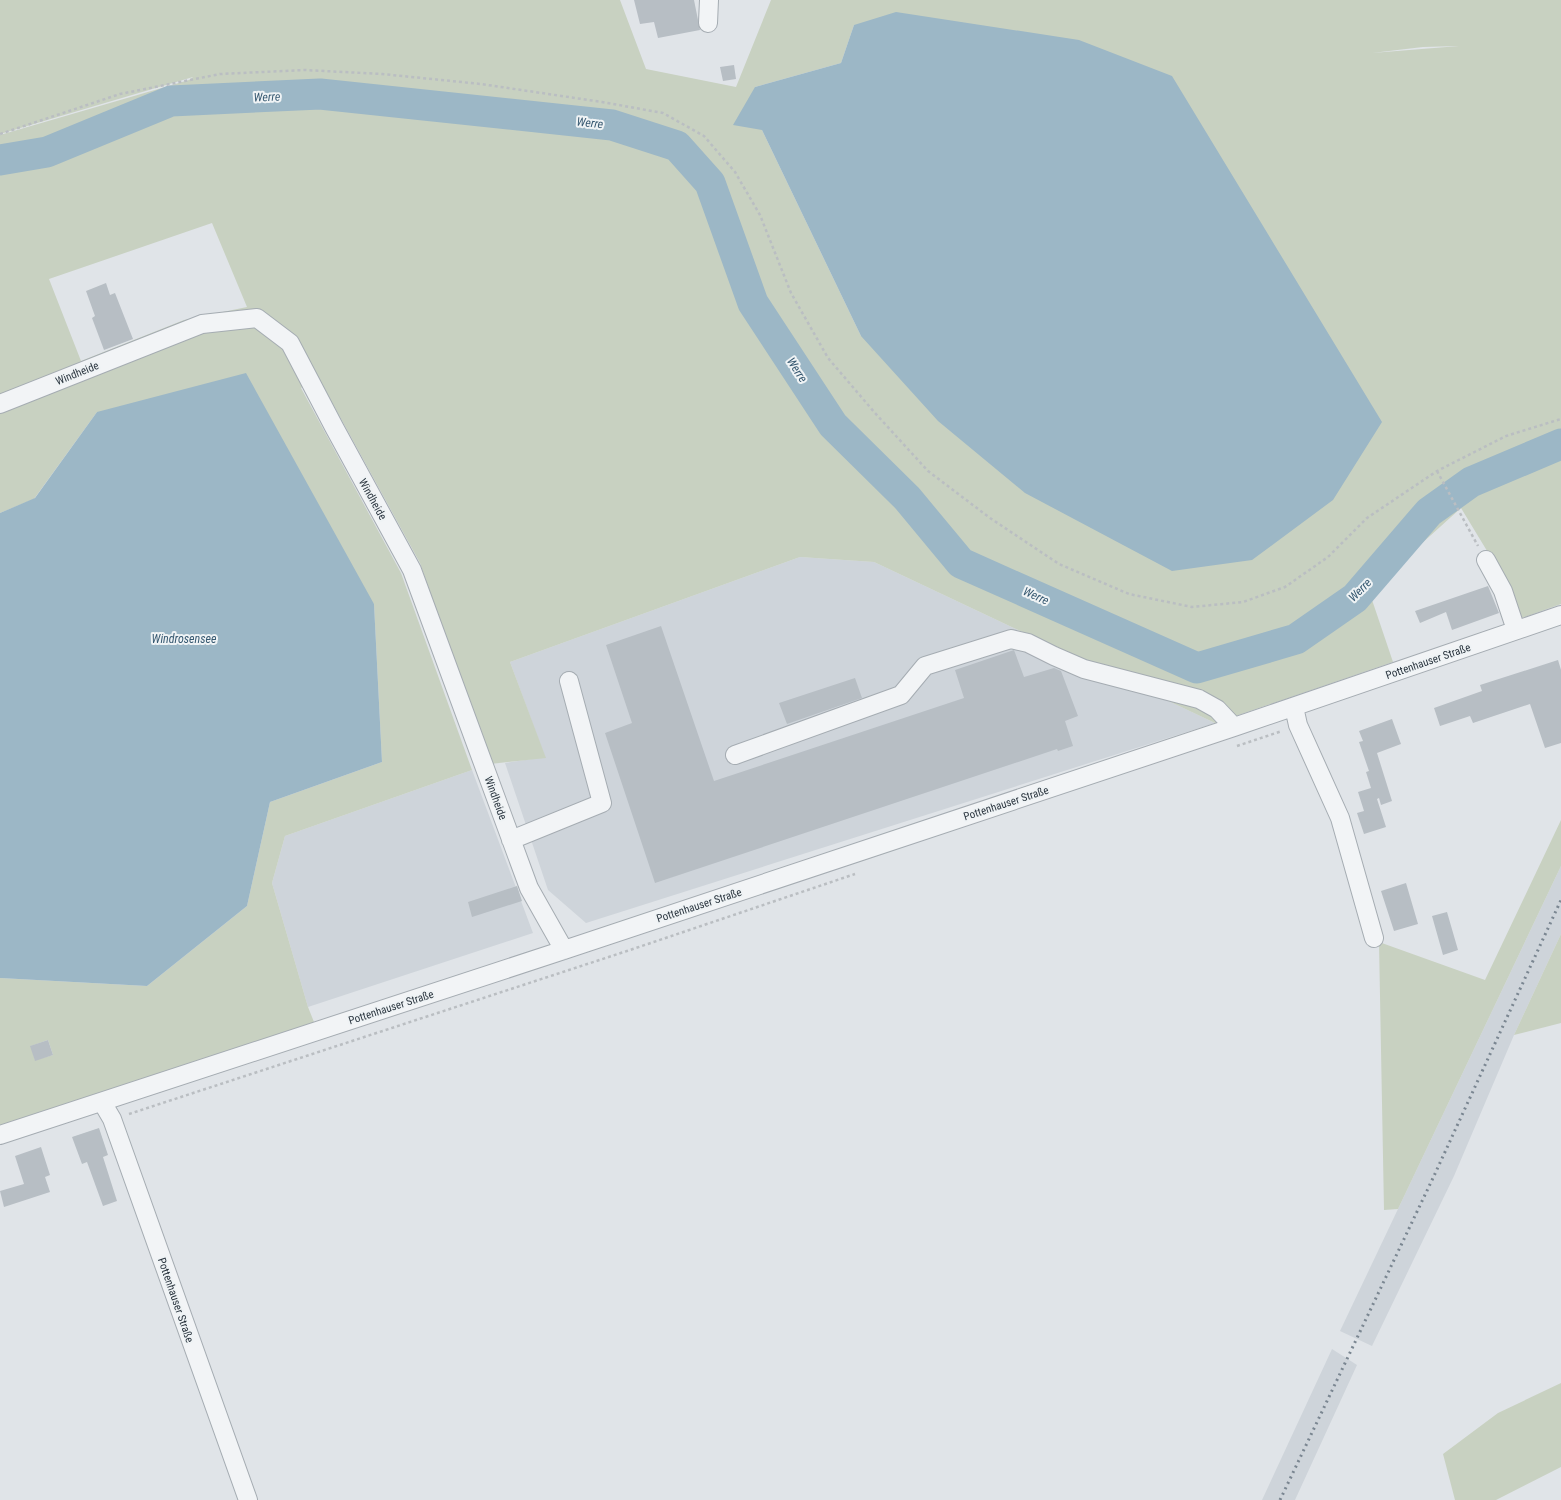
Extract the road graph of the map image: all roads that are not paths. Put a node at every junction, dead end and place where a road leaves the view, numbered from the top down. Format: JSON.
{"nodes":[{"id":1,"x":708,"y":0,"type":"edge"},
{"id":2,"x":708,"y":23,"type":"dead end"},
{"id":3,"x":0,"y":404,"type":"edge"},
{"id":4,"x":1486,"y":560,"type":"road end"},
{"id":5,"x":1561,"y":615,"type":"edge"},
{"id":6,"x":1516,"y":630,"type":"junction"},
{"id":7,"x":569,"y":682,"type":"dead end"},
{"id":8,"x":1294,"y":707,"type":"junction"},
{"id":9,"x":1234,"y":727,"type":"junction"},
{"id":10,"x":735,"y":755,"type":"dead end"},
{"id":11,"x":511,"y":840,"type":"junction"},
{"id":12,"x":1374,"y":938,"type":"dead end"},
{"id":13,"x":564,"y":950,"type":"junction"},
{"id":14,"x":102,"y":1102,"type":"junction"},
{"id":15,"x":0,"y":1135,"type":"edge"},
{"id":16,"x":248,"y":1500,"type":"edge"}],
"edges":[{"from":1,"to":2,"type":"street"},
{"from":3,"to":11,"type":"street","name":"Windheide"},
{"from":4,"to":6,"type":"street"},
{"from":5,"to":6,"type":"street","name":"Pottenhauser Straße"},
{"from":6,"to":8,"type":"street","name":"Pottenhauser Straße"},
{"from":7,"to":11,"type":"street"},
{"from":8,"to":9,"type":"street","name":"Pottenhauser Straße"},
{"from":8,"to":12,"type":"street"},
{"from":9,"to":10,"type":"street"},
{"from":9,"to":13,"type":"street","name":"Pottenhauser Straße"},
{"from":11,"to":13,"type":"street","name":"Windheide"},
{"from":13,"to":14,"type":"street","name":"Pottenhauser Straße"},
{"from":14,"to":15,"type":"street","name":"Pottenhauser Straße"},
{"from":14,"to":16,"type":"street","name":"Pottenhauser Straße"}]}
